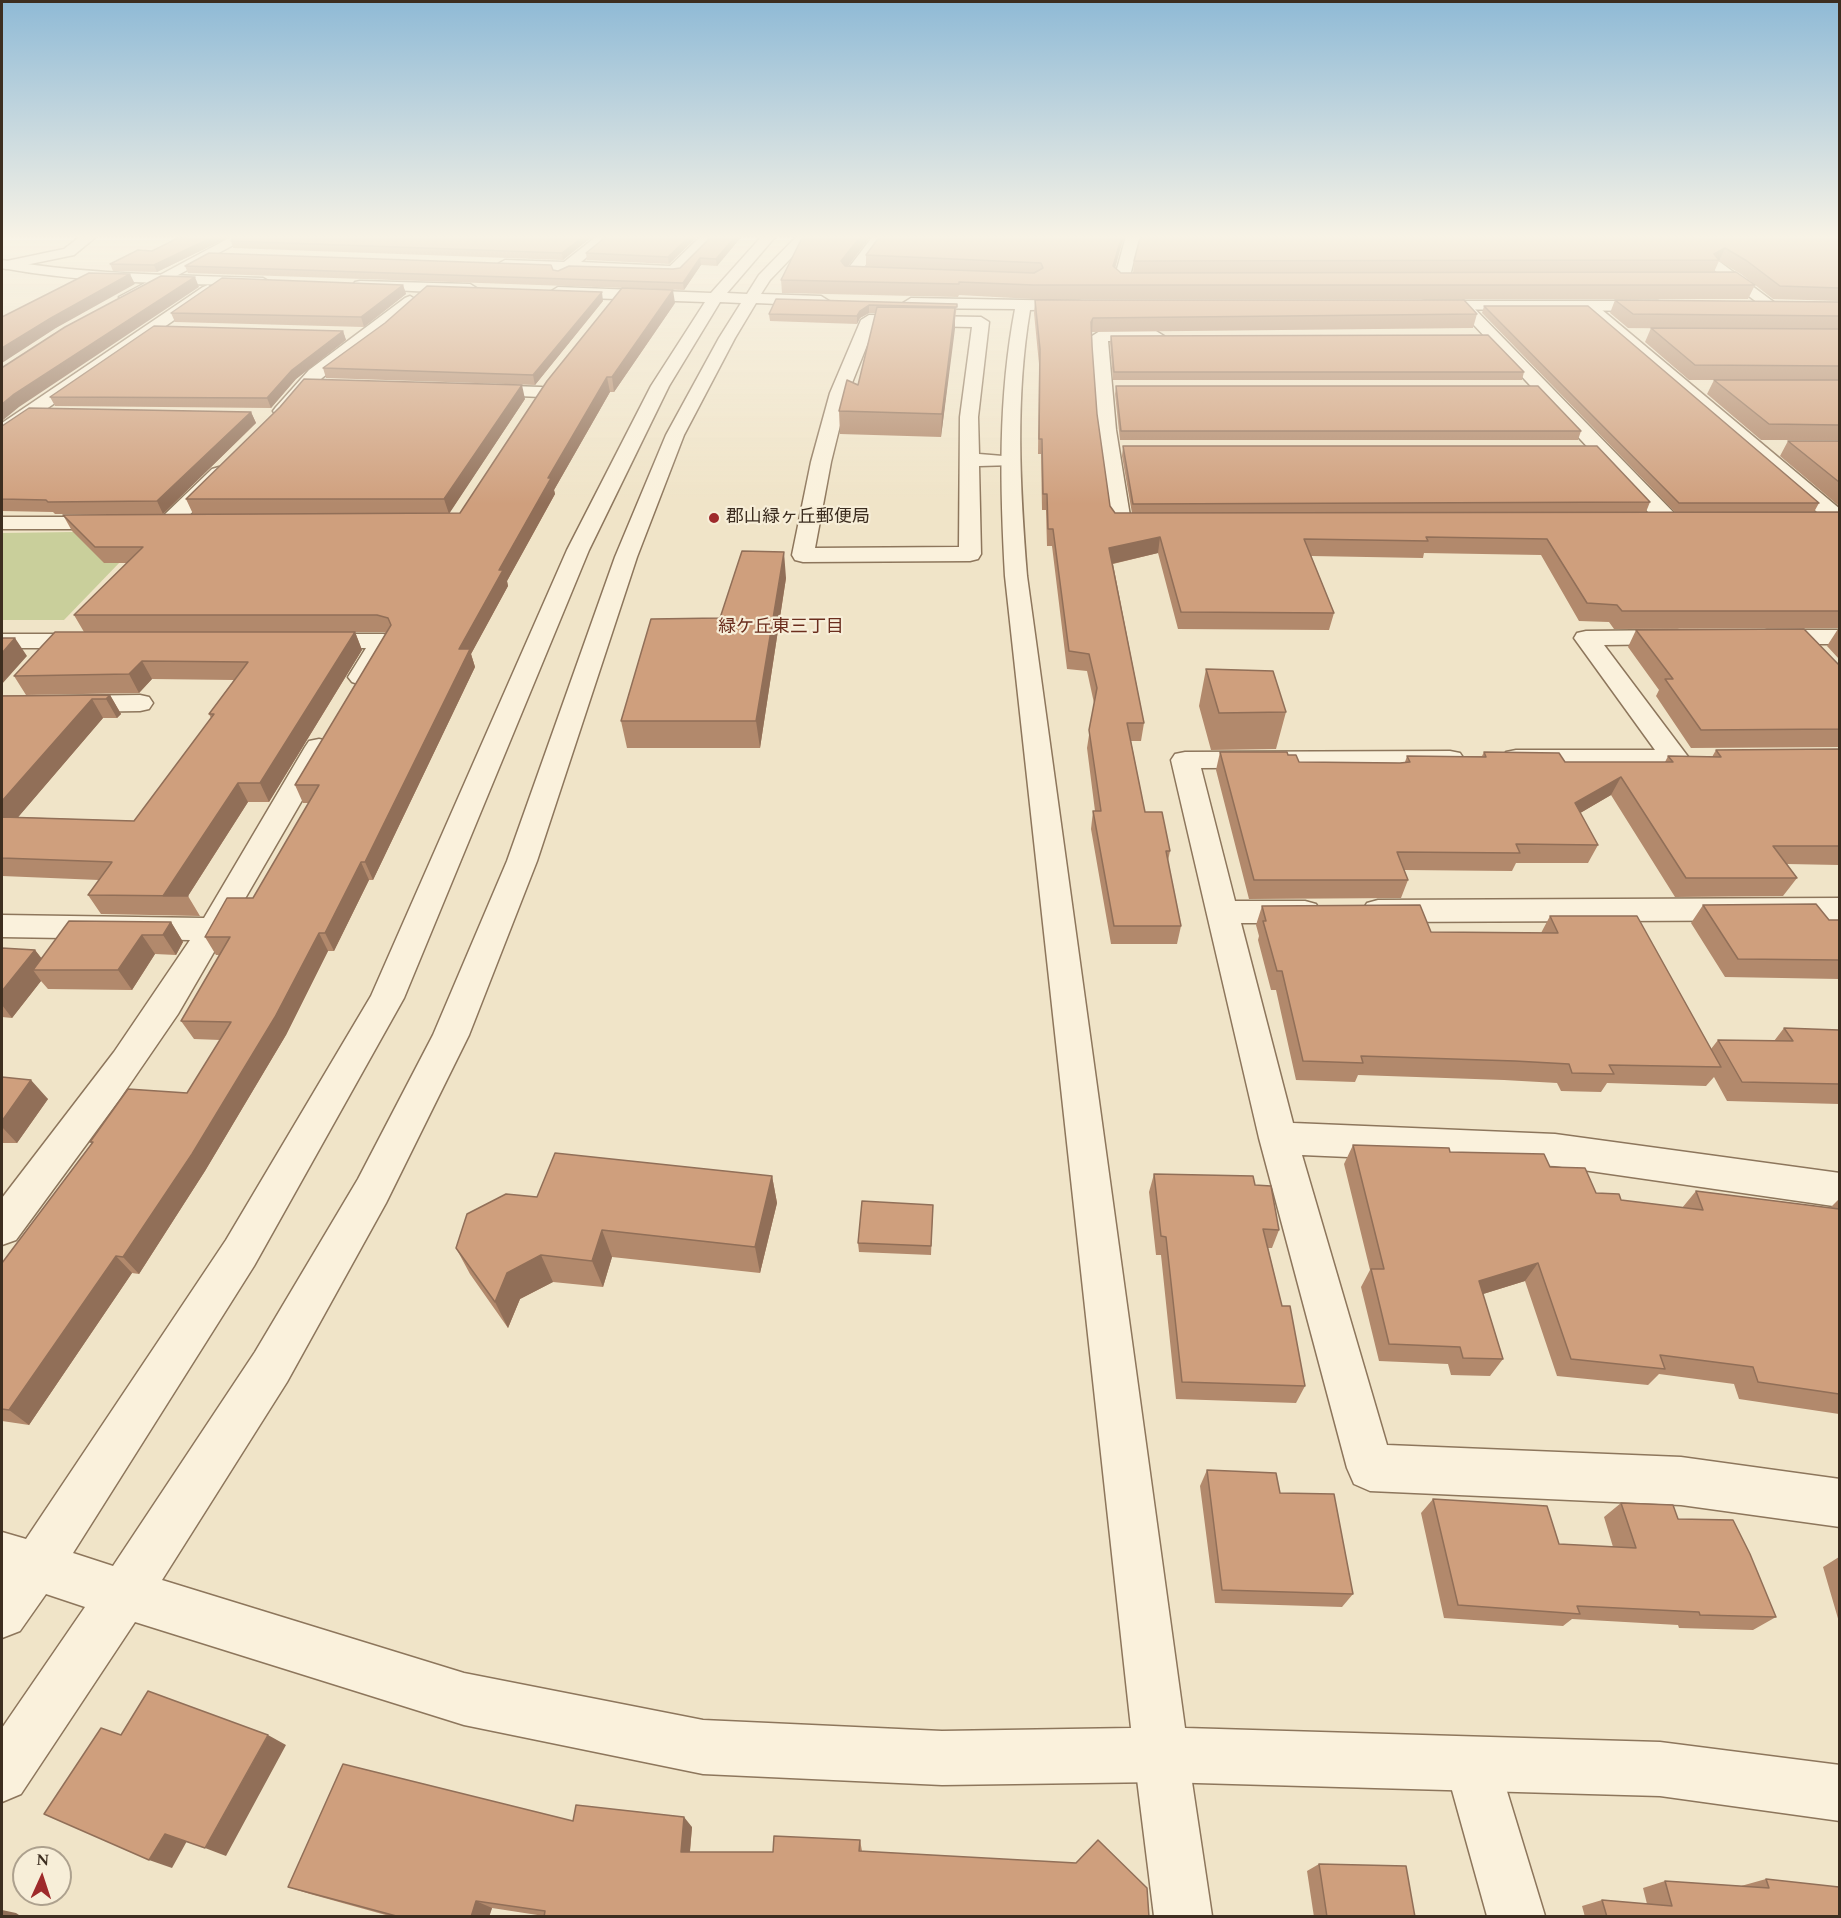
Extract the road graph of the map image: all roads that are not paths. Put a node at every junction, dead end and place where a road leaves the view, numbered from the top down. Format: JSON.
{"nodes":[{"id":1,"x":382,"y":326,"type":"edge"},
{"id":2,"x":698,"y":326,"type":"edge"},
{"id":3,"x":736,"y":326,"type":"edge"},
{"id":4,"x":867,"y":326,"type":"edge"},
{"id":5,"x":981,"y":326,"type":"edge"},
{"id":6,"x":1019,"y":326,"type":"edge"},
{"id":7,"x":1483,"y":326,"type":"edge"},
{"id":8,"x":1612,"y":326,"type":"edge"},
{"id":9,"x":153,"y":327,"type":"joint"},
{"id":10,"x":177,"y":328,"type":"edge"},
{"id":11,"x":344,"y":333,"type":"edge"},
{"id":12,"x":368,"y":334,"type":"junction"},
{"id":13,"x":1468,"y":335,"type":"edge"},
{"id":14,"x":1492,"y":335,"type":"junction"},
{"id":15,"x":1624,"y":335,"type":"junction"},
{"id":16,"x":1648,"y":335,"type":"edge"},
{"id":17,"x":1172,"y":336,"type":"edge"},
{"id":18,"x":555,"y":373,"type":"edge"},
{"id":19,"x":974,"y":383,"type":"junction"},
{"id":20,"x":1011,"y":384,"type":"junction"},
{"id":21,"x":303,"y":385,"type":"junction"},
{"id":22,"x":327,"y":386,"type":"edge"},
{"id":23,"x":1101,"y":387,"type":"junction"},
{"id":24,"x":1125,"y":387,"type":"edge"},
{"id":25,"x":1518,"y":387,"type":"edge"},
{"id":26,"x":1541,"y":387,"type":"junction"},
{"id":27,"x":1685,"y":387,"type":"junction"},
{"id":28,"x":1708,"y":387,"type":"edge"},
{"id":29,"x":458,"y":389,"type":"edge"},
{"id":30,"x":27,"y":412,"type":"junction"},
{"id":31,"x":63,"y":412,"type":"edge"},
{"id":32,"x":271,"y":419,"type":"edge"},
{"id":33,"x":2,"y":430,"type":"edge"},
{"id":34,"x":1107,"y":448,"type":"junction"},
{"id":35,"x":1130,"y":448,"type":"edge"},
{"id":36,"x":1576,"y":448,"type":"edge"},
{"id":37,"x":1600,"y":448,"type":"junction"},
{"id":38,"x":1758,"y":448,"type":"junction"},
{"id":39,"x":1781,"y":448,"type":"dead end"},
{"id":40,"x":969,"y":460,"type":"junction"},
{"id":41,"x":1008,"y":461,"type":"junction"},
{"id":42,"x":229,"y":464,"type":"edge"},
{"id":43,"x":1839,"y":520,"type":"edge"},
{"id":44,"x":1806,"y":521,"type":"edge"},
{"id":45,"x":1181,"y":522,"type":"edge"},
{"id":46,"x":1647,"y":522,"type":"edge"},
{"id":47,"x":1670,"y":522,"type":"junction"},
{"id":48,"x":1693,"y":522,"type":"edge"},
{"id":49,"x":2,"y":523,"type":"edge"},
{"id":50,"x":169,"y":523,"type":"junction"},
{"id":51,"x":193,"y":523,"type":"edge"},
{"id":52,"x":1705,"y":637,"type":"edge"},
{"id":53,"x":1741,"y":637,"type":"edge"},
{"id":54,"x":2,"y":641,"type":"edge"},
{"id":55,"x":57,"y":641,"type":"junction"},
{"id":56,"x":115,"y":641,"type":"edge"},
{"id":57,"x":290,"y":641,"type":"edge"},
{"id":58,"x":1821,"y":645,"type":"edge"},
{"id":59,"x":13,"y":690,"type":"edge"},
{"id":60,"x":140,"y":704,"type":"dead end"},
{"id":61,"x":1223,"y":912,"type":"junction"},
{"id":62,"x":1838,"y":912,"type":"edge"},
{"id":63,"x":2,"y":926,"type":"edge"},
{"id":64,"x":213,"y":929,"type":"junction"},
{"id":65,"x":1278,"y":1138,"type":"junction"},
{"id":66,"x":1839,"y":1190,"type":"edge"},
{"id":67,"x":2,"y":1228,"type":"edge"},
{"id":68,"x":1839,"y":1503,"type":"edge"},
{"id":69,"x":19,"y":1562,"type":"edge"},
{"id":70,"x":124,"y":1594,"type":"junction"},
{"id":71,"x":2,"y":1613,"type":"edge"},
{"id":72,"x":1161,"y":1755,"type":"junction"},
{"id":73,"x":1472,"y":1765,"type":"junction"},
{"id":74,"x":2,"y":1775,"type":"edge"},
{"id":75,"x":1839,"y":1793,"type":"edge"},
{"id":76,"x":1183,"y":1917,"type":"edge"},
{"id":77,"x":1516,"y":1917,"type":"edge"}],
"edges":[{"from":1,"to":12,"type":"street"},
{"from":2,"to":69,"type":"street"},
{"from":3,"to":70,"type":"street"},
{"from":4,"to":40,"type":"street"},
{"from":5,"to":19,"type":"street"},
{"from":6,"to":20,"type":"street"},
{"from":7,"to":14,"type":"street"},
{"from":8,"to":15,"type":"street"},
{"from":9,"to":10,"type":"street"},
{"from":9,"to":30,"type":"street"},
{"from":11,"to":12,"type":"street"},
{"from":12,"to":21,"type":"street"},
{"from":13,"to":14,"type":"street"},
{"from":14,"to":26,"type":"street"},
{"from":15,"to":16,"type":"street"},
{"from":15,"to":27,"type":"street"},
{"from":17,"to":23,"type":"street"},
{"from":18,"to":29,"type":"street"},
{"from":19,"to":20,"type":"street"},
{"from":19,"to":40,"type":"street"},
{"from":20,"to":41,"type":"street"},
{"from":21,"to":22,"type":"street"},
{"from":21,"to":32,"type":"street"},
{"from":23,"to":24,"type":"street"},
{"from":23,"to":34,"type":"street"},
{"from":25,"to":26,"type":"street"},
{"from":26,"to":37,"type":"street"},
{"from":27,"to":28,"type":"street"},
{"from":27,"to":38,"type":"street"},
{"from":30,"to":31,"type":"street"},
{"from":30,"to":33,"type":"street"},
{"from":34,"to":35,"type":"street"},
{"from":34,"to":45,"type":"street"},
{"from":36,"to":37,"type":"street"},
{"from":37,"to":47,"type":"street"},
{"from":38,"to":39,"type":"street"},
{"from":38,"to":43,"type":"street"},
{"from":40,"to":41,"type":"street"},
{"from":41,"to":72,"type":"street"},
{"from":42,"to":50,"type":"street"},
{"from":43,"to":44,"type":"street"},
{"from":46,"to":47,"type":"street"},
{"from":47,"to":48,"type":"street"},
{"from":49,"to":50,"type":"street"},
{"from":50,"to":51,"type":"street"},
{"from":52,"to":61,"type":"street"},
{"from":53,"to":58,"type":"street"},
{"from":54,"to":55,"type":"street"},
{"from":55,"to":56,"type":"street"},
{"from":55,"to":59,"type":"street"},
{"from":57,"to":64,"type":"street"},
{"from":59,"to":60,"type":"street"},
{"from":61,"to":62,"type":"street"},
{"from":61,"to":65,"type":"street"},
{"from":63,"to":64,"type":"street"},
{"from":64,"to":67,"type":"street"},
{"from":65,"to":66,"type":"street"},
{"from":65,"to":68,"type":"street"},
{"from":69,"to":70,"type":"street"},
{"from":69,"to":71,"type":"street"},
{"from":70,"to":72,"type":"street"},
{"from":70,"to":74,"type":"street"},
{"from":72,"to":73,"type":"street"},
{"from":72,"to":76,"type":"street"},
{"from":73,"to":75,"type":"street"},
{"from":73,"to":77,"type":"street"}]}
